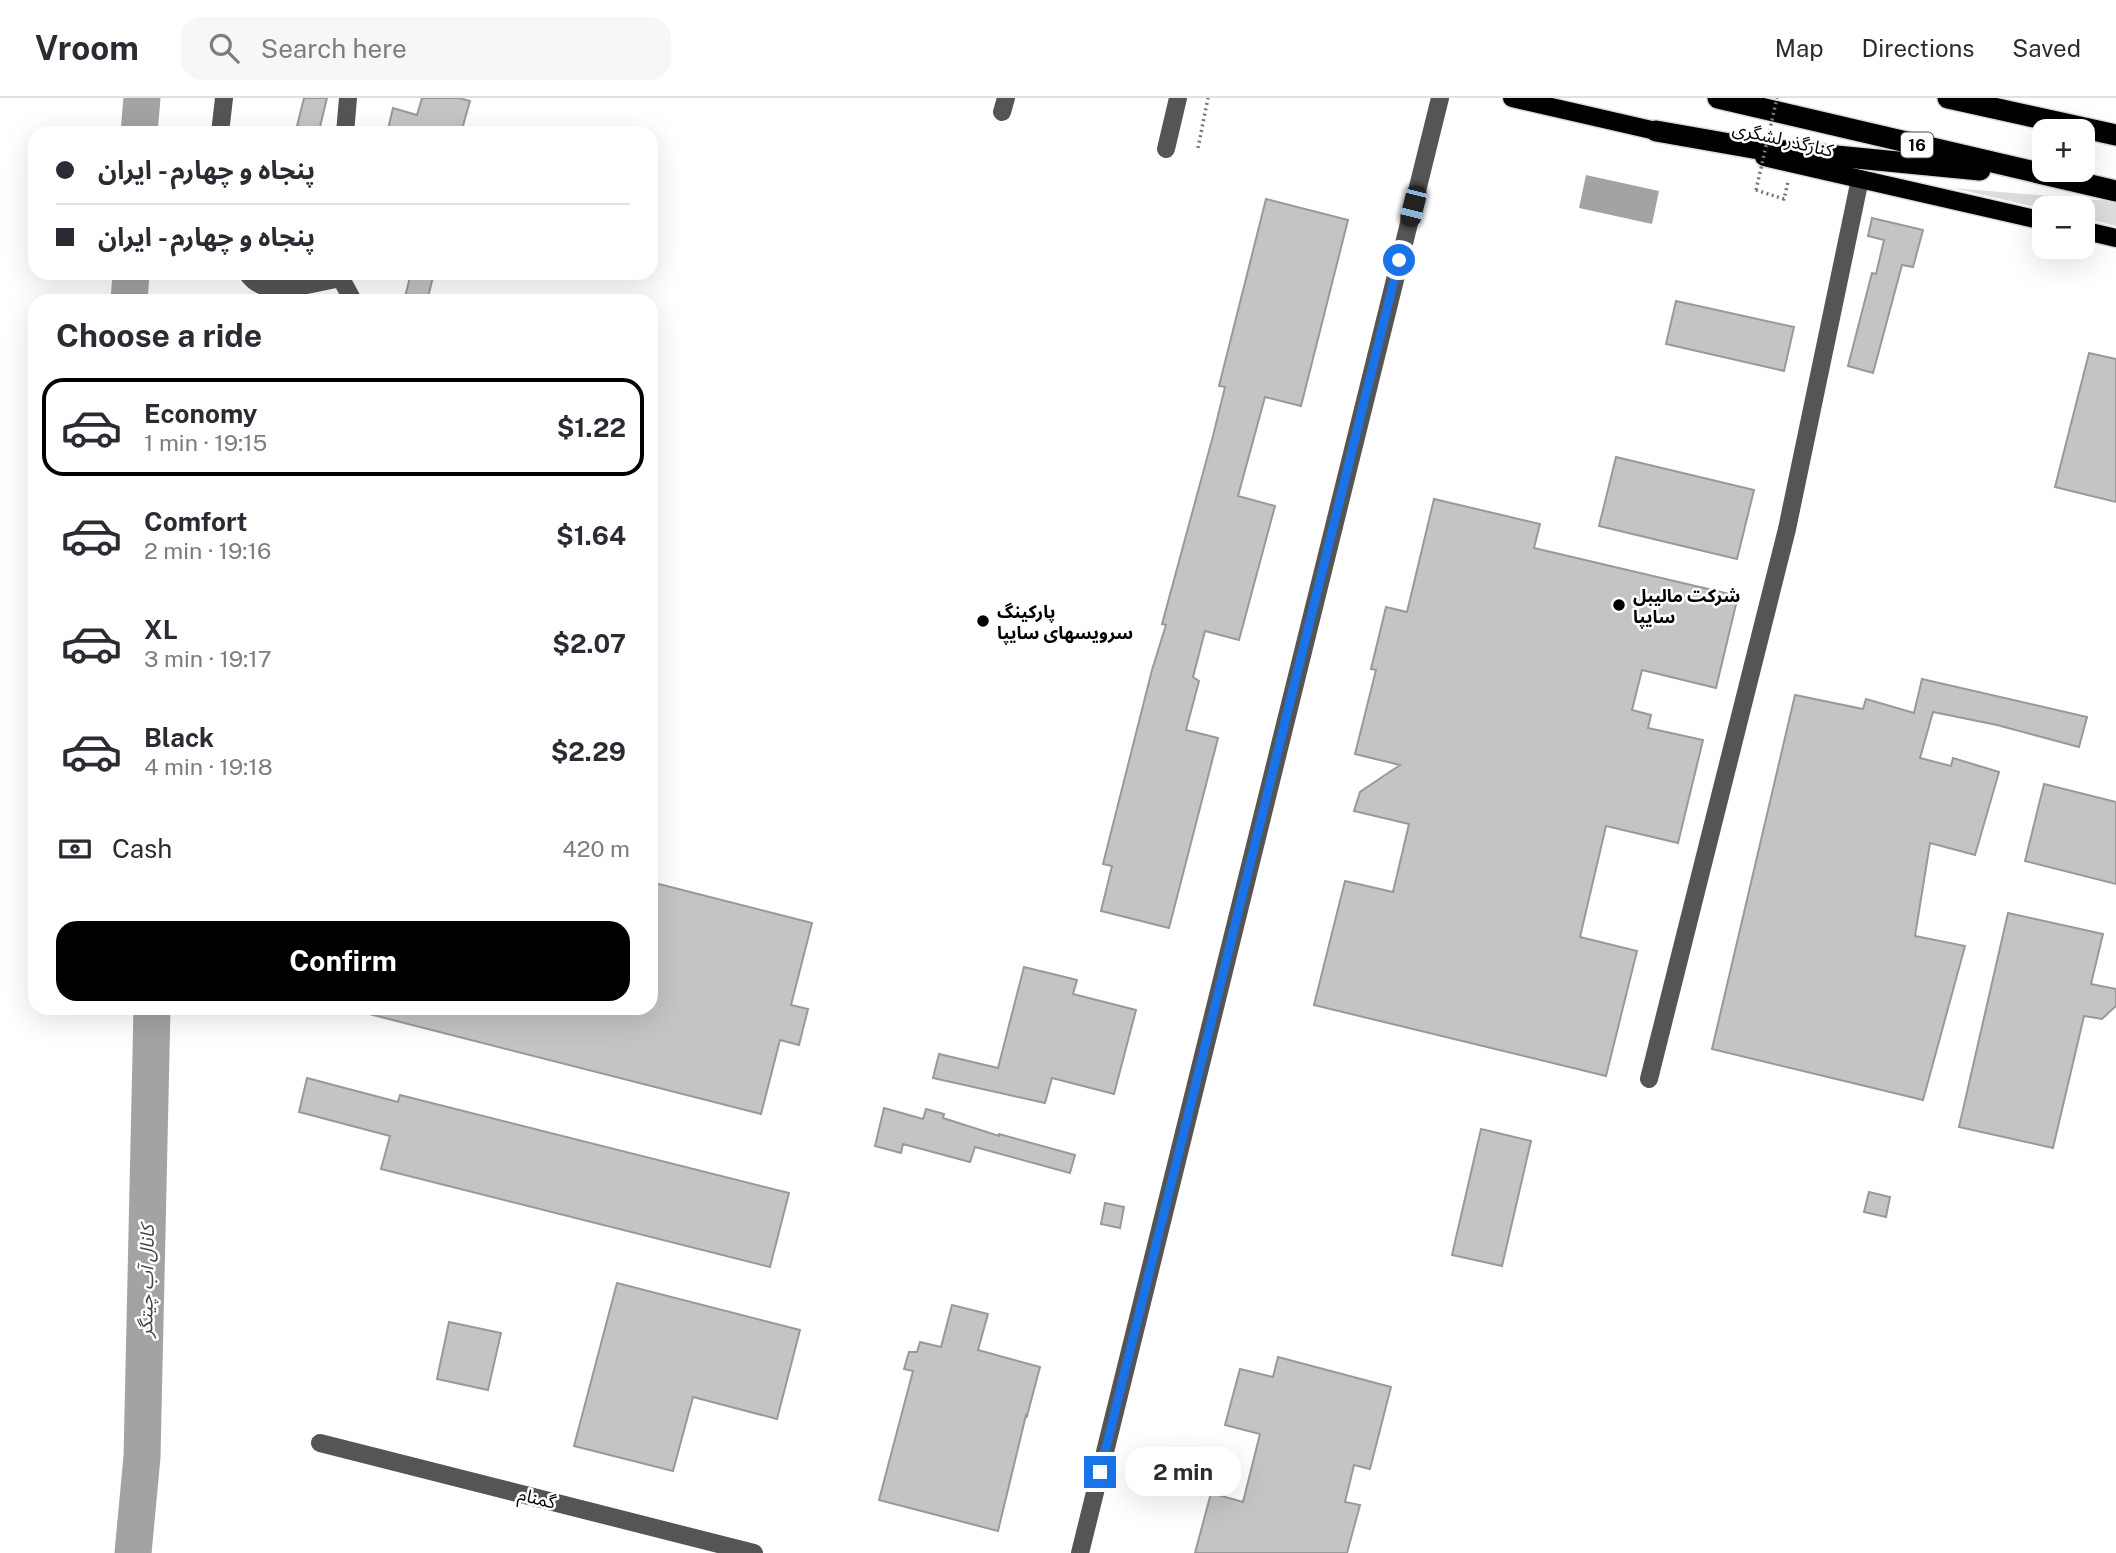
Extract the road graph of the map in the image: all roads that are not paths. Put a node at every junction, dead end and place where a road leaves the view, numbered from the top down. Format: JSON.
{"nodes":[{"id":1,"x":224,"y":98,"type":"edge"},
{"id":2,"x":348,"y":98,"type":"edge"},
{"id":3,"x":1178,"y":98,"type":"edge"},
{"id":4,"x":1440,"y":98,"type":"edge"},
{"id":5,"x":1512,"y":98,"type":"edge"},
{"id":6,"x":1718,"y":98,"type":"edge"},
{"id":7,"x":1948,"y":98,"type":"edge"},
{"id":8,"x":221,"y":126,"type":"edge"},
{"id":9,"x":346,"y":126,"type":"edge"},
{"id":10,"x":1656,"y":131,"type":"junction"},
{"id":11,"x":2116,"y":135,"type":"edge"},
{"id":12,"x":1166,"y":149,"type":"dead end"},
{"id":13,"x":2032,"y":171,"type":"edge"},
{"id":14,"x":2032,"y":174,"type":"edge"},
{"id":15,"x":1860,"y":179,"type":"junction"},
{"id":16,"x":2078,"y":182,"type":"edge"},
{"id":17,"x":2116,"y":191,"type":"edge"},
{"id":18,"x":2032,"y":219,"type":"edge"},
{"id":19,"x":2095,"y":233,"type":"edge"},
{"id":20,"x":2116,"y":238,"type":"edge"},
{"id":21,"x":253,"y":280,"type":"edge"},
{"id":22,"x":320,"y":280,"type":"edge"},
{"id":23,"x":1649,"y":1079,"type":"dead end"},
{"id":24,"x":320,"y":1443,"type":"dead end"},
{"id":25,"x":754,"y":1553,"type":"edge"},
{"id":26,"x":1080,"y":1553,"type":"edge"}],
"edges":[{"from":1,"to":8,"type":"lane"},
{"from":2,"to":9,"type":"lane"},
{"from":3,"to":12,"type":"lane"},
{"from":4,"to":26,"type":"lane"},
{"from":5,"to":10,"type":"main road","name":"کنارگذر لشگری"},
{"from":6,"to":13,"type":"highway","number":"16"},
{"from":7,"to":11,"type":"highway"},
{"from":10,"to":14,"type":"highway"},
{"from":10,"to":15,"type":"main road","name":"کنارگذر لشگری"},
{"from":15,"to":18,"type":"main road","name":"کنارگذر لشگری"},
{"from":15,"to":23,"type":"lane"},
{"from":16,"to":17,"type":"highway","number":"16"},
{"from":19,"to":20,"type":"main road"},
{"from":21,"to":22,"type":"lane"},
{"from":24,"to":25,"type":"lane","name":"گمنام"}]}
